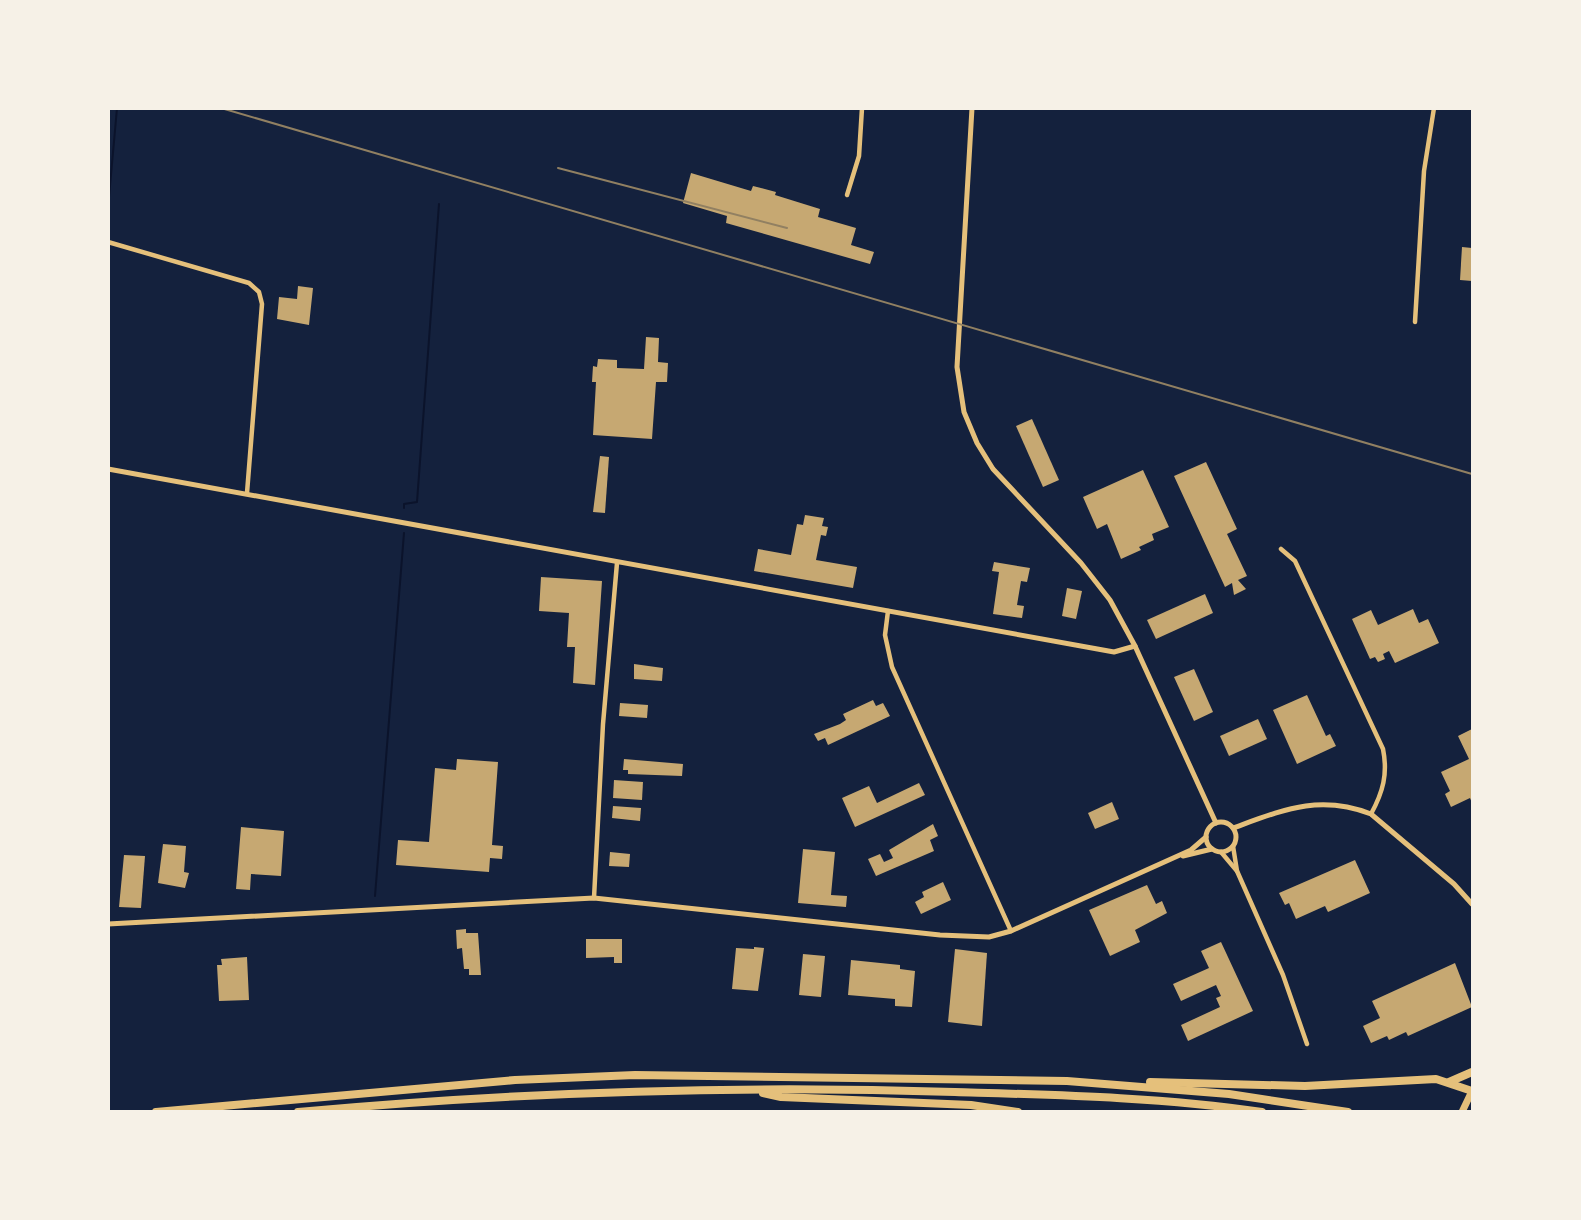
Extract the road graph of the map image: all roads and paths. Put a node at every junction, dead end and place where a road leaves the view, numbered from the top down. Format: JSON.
{"nodes":[{"id":1,"x":862,"y":108,"type":"edge"},
{"id":2,"x":972,"y":108,"type":"edge"},
{"id":3,"x":1434,"y":108,"type":"edge"},
{"id":4,"x":847,"y":195,"type":"dead end"},
{"id":5,"x":108,"y":242,"type":"edge"},
{"id":6,"x":1415,"y":322,"type":"dead end"},
{"id":7,"x":108,"y":469,"type":"edge"},
{"id":8,"x":247,"y":493,"type":"junction"},
{"id":9,"x":1281,"y":549,"type":"dead end"},
{"id":10,"x":617,"y":563,"type":"junction"},
{"id":11,"x":888,"y":611,"type":"junction"},
{"id":12,"x":1135,"y":646,"type":"junction"},
{"id":13,"x":1371,"y":814,"type":"junction"},
{"id":14,"x":1216,"y":823,"type":"junction"},
{"id":15,"x":1233,"y":828,"type":"junction"},
{"id":16,"x":1206,"y":837,"type":"junction"},
{"id":17,"x":1233,"y":846,"type":"junction"},
{"id":18,"x":1212,"y":849,"type":"junction"},
{"id":19,"x":1221,"y":852,"type":"junction"},
{"id":20,"x":1173,"y":858,"type":"junction"},
{"id":21,"x":1237,"y":871,"type":"junction"},
{"id":22,"x":594,"y":898,"type":"junction"},
{"id":23,"x":1472,"y":904,"type":"edge"},
{"id":24,"x":108,"y":924,"type":"edge"},
{"id":25,"x":1012,"y":931,"type":"junction"},
{"id":26,"x":1307,"y":1044,"type":"dead end"},
{"id":27,"x":1472,"y":1072,"type":"edge"},
{"id":28,"x":1067,"y":1081,"type":"junction"},
{"id":29,"x":1449,"y":1082,"type":"junction"},
{"id":30,"x":746,"y":1090,"type":"junction"},
{"id":31,"x":1472,"y":1091,"type":"edge"},
{"id":32,"x":1464,"y":1108,"type":"edge"},
{"id":33,"x":156,"y":1111,"type":"edge"},
{"id":34,"x":298,"y":1111,"type":"edge"},
{"id":35,"x":1018,"y":1111,"type":"edge"},
{"id":36,"x":1262,"y":1111,"type":"edge"},
{"id":37,"x":1348,"y":1111,"type":"edge"}],
"edges":[{"from":1,"to":4,"type":"street"},
{"from":2,"to":12,"type":"street"},
{"from":3,"to":6,"type":"street"},
{"from":5,"to":8,"type":"street"},
{"from":7,"to":8,"type":"street"},
{"from":8,"to":10,"type":"street"},
{"from":9,"to":13,"type":"street"},
{"from":10,"to":11,"type":"street"},
{"from":10,"to":22,"type":"street"},
{"from":11,"to":12,"type":"street"},
{"from":11,"to":25,"type":"street"},
{"from":12,"to":14,"type":"street"},
{"from":13,"to":15,"type":"street"},
{"from":13,"to":23,"type":"street"},
{"from":14,"to":15,"type":"street"},
{"from":14,"to":16,"type":"street"},
{"from":15,"to":17,"type":"street"},
{"from":16,"to":18,"type":"street"},
{"from":16,"to":20,"type":"street"},
{"from":17,"to":19,"type":"street"},
{"from":17,"to":21,"type":"street"},
{"from":18,"to":19,"type":"street"},
{"from":18,"to":20,"type":"street"},
{"from":19,"to":21,"type":"street"},
{"from":20,"to":25,"type":"street"},
{"from":21,"to":26,"type":"street"},
{"from":22,"to":24,"type":"street"},
{"from":22,"to":25,"type":"street"},
{"from":27,"to":29,"type":"highway"},
{"from":28,"to":29,"type":"highway"},
{"from":28,"to":33,"type":"highway"},
{"from":28,"to":37,"type":"highway"},
{"from":29,"to":31,"type":"highway"},
{"from":30,"to":34,"type":"highway"},
{"from":30,"to":35,"type":"highway"},
{"from":30,"to":36,"type":"highway"},
{"from":31,"to":32,"type":"highway"}]}
